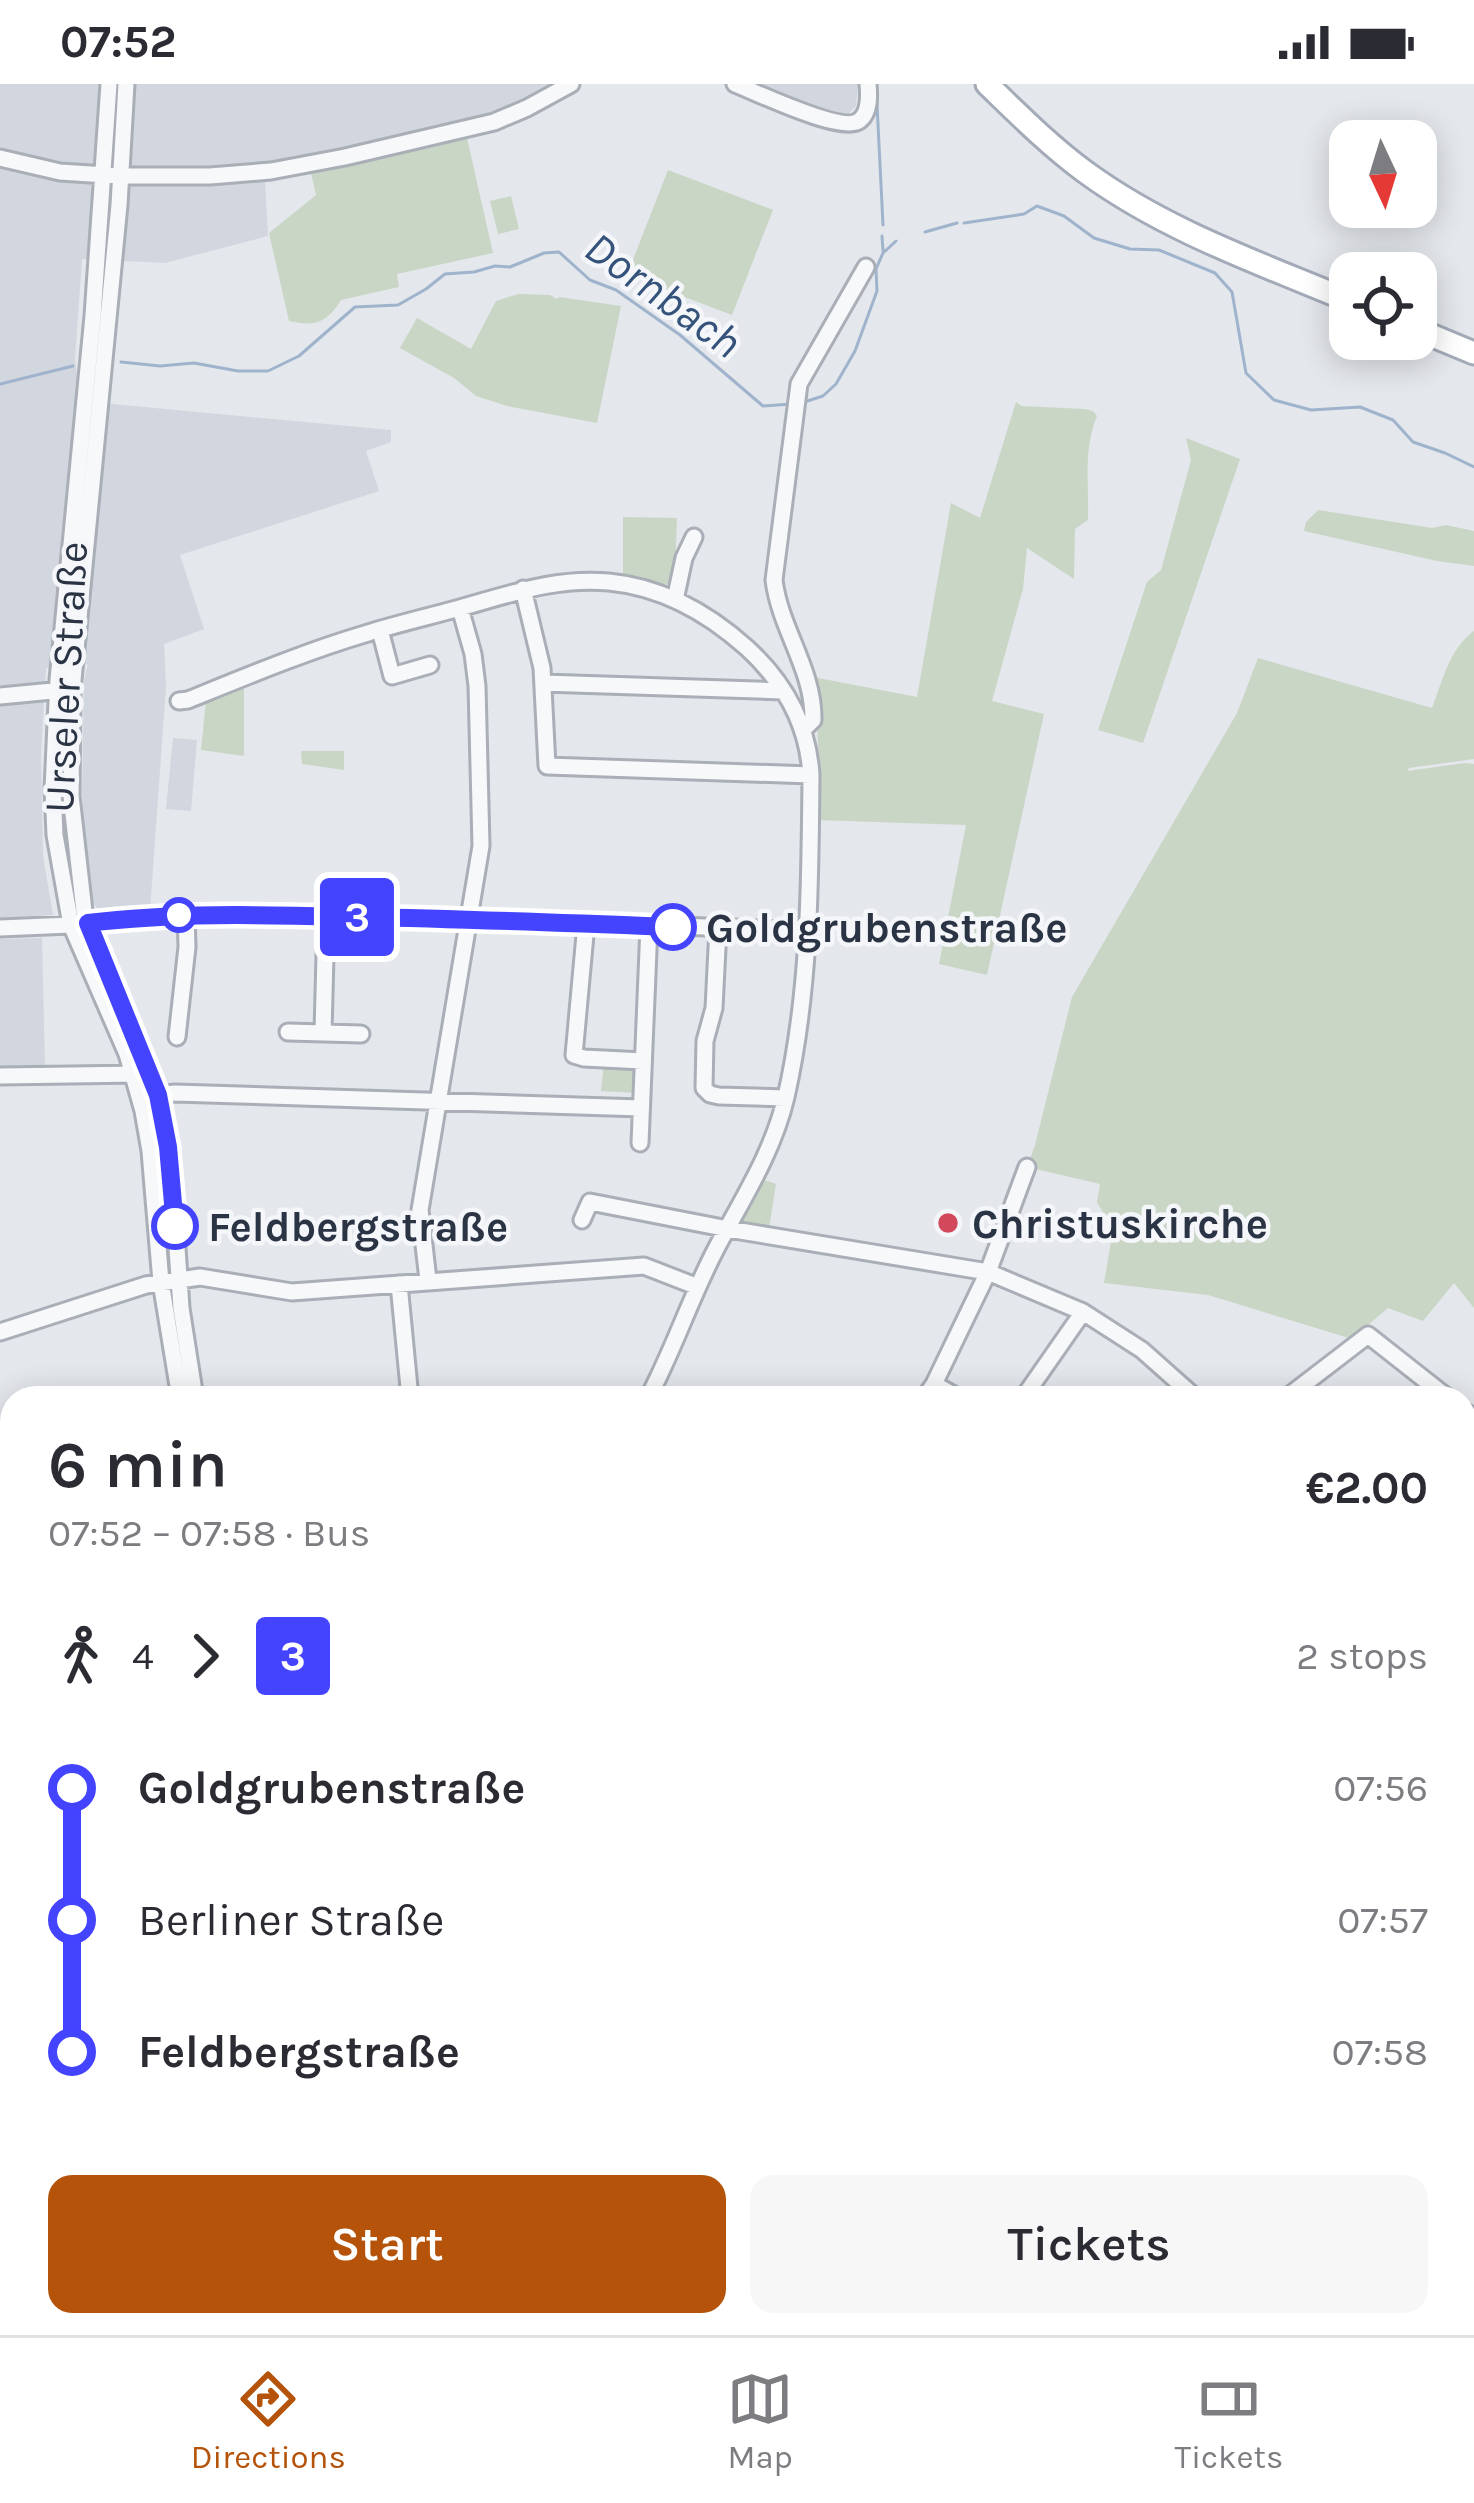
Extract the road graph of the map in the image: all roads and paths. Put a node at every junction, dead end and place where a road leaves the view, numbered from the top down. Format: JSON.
{"nodes":[{"id":1,"x":109,"y":84,"type":"edge"},
{"id":2,"x":126,"y":84,"type":"edge"},
{"id":3,"x":571,"y":84,"type":"edge"},
{"id":4,"x":735,"y":84,"type":"edge"},
{"id":5,"x":868,"y":84,"type":"edge"},
{"id":6,"x":987,"y":84,"type":"edge"},
{"id":7,"x":0,"y":158,"type":"edge"},
{"id":8,"x":113,"y":175,"type":"junction"},
{"id":9,"x":866,"y":267,"type":"dead end"},
{"id":10,"x":1329,"y":292,"type":"edge"},
{"id":11,"x":1437,"y":337,"type":"edge"},
{"id":12,"x":1474,"y":352,"type":"edge"},
{"id":13,"x":694,"y":537,"type":"dead end"},
{"id":14,"x":523,"y":589,"type":"junction"},
{"id":15,"x":675,"y":600,"type":"junction"},
{"id":16,"x":460,"y":608,"type":"junction"},
{"id":17,"x":380,"y":629,"type":"junction"},
{"id":18,"x":430,"y":664,"type":"dead end"},
{"id":19,"x":543,"y":683,"type":"junction"},
{"id":20,"x":65,"y":690,"type":"junction"},
{"id":21,"x":783,"y":691,"type":"junction"},
{"id":22,"x":0,"y":696,"type":"edge"},
{"id":23,"x":179,"y":701,"type":"dead end"},
{"id":24,"x":804,"y":730,"type":"junction"},
{"id":25,"x":811,"y":775,"type":"junction"},
{"id":26,"x":186,"y":914,"type":"junction"},
{"id":27,"x":326,"y":916,"type":"junction"},
{"id":28,"x":470,"y":918,"type":"junction"},
{"id":29,"x":79,"y":924,"type":"junction"},
{"id":30,"x":586,"y":924,"type":"junction"},
{"id":31,"x":649,"y":926,"type":"junction"},
{"id":32,"x":0,"y":928,"type":"edge"},
{"id":33,"x":718,"y":928,"type":"junction"},
{"id":34,"x":807,"y":931,"type":"junction"},
{"id":35,"x":288,"y":1032,"type":"dead end"},
{"id":36,"x":323,"y":1033,"type":"junction"},
{"id":37,"x":361,"y":1034,"type":"dead end"},
{"id":38,"x":177,"y":1037,"type":"dead end"},
{"id":39,"x":643,"y":1061,"type":"junction"},
{"id":40,"x":142,"y":1074,"type":"junction"},
{"id":41,"x":0,"y":1076,"type":"edge"},
{"id":42,"x":158,"y":1095,"type":"junction"},
{"id":43,"x":785,"y":1098,"type":"junction"},
{"id":44,"x":437,"y":1102,"type":"junction"},
{"id":45,"x":641,"y":1108,"type":"junction"},
{"id":46,"x":640,"y":1143,"type":"dead end"},
{"id":47,"x":1027,"y":1167,"type":"dead end"},
{"id":48,"x":590,"y":1184,"type":"dead end"},
{"id":49,"x":590,"y":1202,"type":"junction"},
{"id":50,"x":582,"y":1220,"type":"dead end"},
{"id":51,"x":728,"y":1229,"type":"junction"},
{"id":52,"x":988,"y":1272,"type":"junction"},
{"id":53,"x":428,"y":1280,"type":"junction"},
{"id":54,"x":169,"y":1281,"type":"junction"},
{"id":55,"x":399,"y":1284,"type":"junction"},
{"id":56,"x":698,"y":1286,"type":"junction"},
{"id":57,"x":1083,"y":1312,"type":"junction"},
{"id":58,"x":0,"y":1332,"type":"edge"},
{"id":59,"x":179,"y":1386,"type":"edge"},
{"id":60,"x":192,"y":1386,"type":"edge"},
{"id":61,"x":409,"y":1386,"type":"edge"},
{"id":62,"x":654,"y":1386,"type":"edge"},
{"id":63,"x":931,"y":1386,"type":"edge"},
{"id":64,"x":1031,"y":1386,"type":"edge"},
{"id":65,"x":1182,"y":1386,"type":"edge"},
{"id":66,"x":1302,"y":1386,"type":"edge"},
{"id":67,"x":1433,"y":1386,"type":"edge"}],
"edges":[{"from":1,"to":8,"type":"street","name":"Urseler Straße"},
{"from":2,"to":8,"type":"street","name":"Urseler Straße"},
{"from":3,"to":8,"type":"street"},
{"from":4,"to":5,"type":"street"},
{"from":6,"to":10,"type":"main road"},
{"from":7,"to":8,"type":"street"},
{"from":8,"to":20,"type":"street","name":"Urseler Straße"},
{"from":9,"to":24,"type":"street"},
{"from":11,"to":12,"type":"main road"},
{"from":13,"to":15,"type":"street"},
{"from":14,"to":15,"type":"street"},
{"from":14,"to":16,"type":"street"},
{"from":14,"to":19,"type":"street"},
{"from":15,"to":21,"type":"street"},
{"from":16,"to":17,"type":"street"},
{"from":16,"to":28,"type":"street"},
{"from":17,"to":18,"type":"street"},
{"from":17,"to":23,"type":"street"},
{"from":19,"to":21,"type":"street"},
{"from":19,"to":25,"type":"street"},
{"from":20,"to":22,"type":"street"},
{"from":20,"to":29,"type":"street","name":"Urseler Straße"},
{"from":21,"to":24,"type":"street"},
{"from":24,"to":25,"type":"street"},
{"from":25,"to":34,"type":"street"},
{"from":26,"to":27,"type":"street"},
{"from":26,"to":29,"type":"street"},
{"from":26,"to":38,"type":"street"},
{"from":27,"to":28,"type":"street"},
{"from":27,"to":36,"type":"street"},
{"from":28,"to":30,"type":"street"},
{"from":28,"to":44,"type":"street"},
{"from":29,"to":32,"type":"street"},
{"from":29,"to":40,"type":"street","name":"Urseler Straße"},
{"from":30,"to":31,"type":"street"},
{"from":30,"to":39,"type":"street"},
{"from":31,"to":33,"type":"street"},
{"from":31,"to":39,"type":"street"},
{"from":33,"to":34,"type":"street"},
{"from":33,"to":43,"type":"street"},
{"from":34,"to":43,"type":"street"},
{"from":35,"to":36,"type":"street"},
{"from":36,"to":37,"type":"street"},
{"from":39,"to":45,"type":"street"},
{"from":40,"to":41,"type":"street"},
{"from":40,"to":42,"type":"street","name":"Urseler Straße"},
{"from":40,"to":54,"type":"street","name":"Urseler Straße"},
{"from":42,"to":44,"type":"street"},
{"from":42,"to":54,"type":"street","name":"Urseler Straße"},
{"from":43,"to":51,"type":"street"},
{"from":44,"to":45,"type":"street"},
{"from":44,"to":53,"type":"street"},
{"from":45,"to":46,"type":"street"},
{"from":47,"to":52,"type":"street"},
{"from":48,"to":49,"type":"street"},
{"from":49,"to":50,"type":"street"},
{"from":49,"to":51,"type":"street"},
{"from":51,"to":52,"type":"street"},
{"from":51,"to":56,"type":"street"},
{"from":52,"to":57,"type":"street"},
{"from":52,"to":63,"type":"street"},
{"from":53,"to":55,"type":"street"},
{"from":53,"to":56,"type":"street"},
{"from":54,"to":55,"type":"street"},
{"from":54,"to":58,"type":"street"},
{"from":54,"to":59,"type":"street","name":"Urseler Straße"},
{"from":54,"to":60,"type":"street","name":"Urseler Straße"},
{"from":55,"to":61,"type":"street"},
{"from":56,"to":62,"type":"street"},
{"from":57,"to":64,"type":"street"},
{"from":57,"to":65,"type":"street"},
{"from":66,"to":67,"type":"street"}]}
